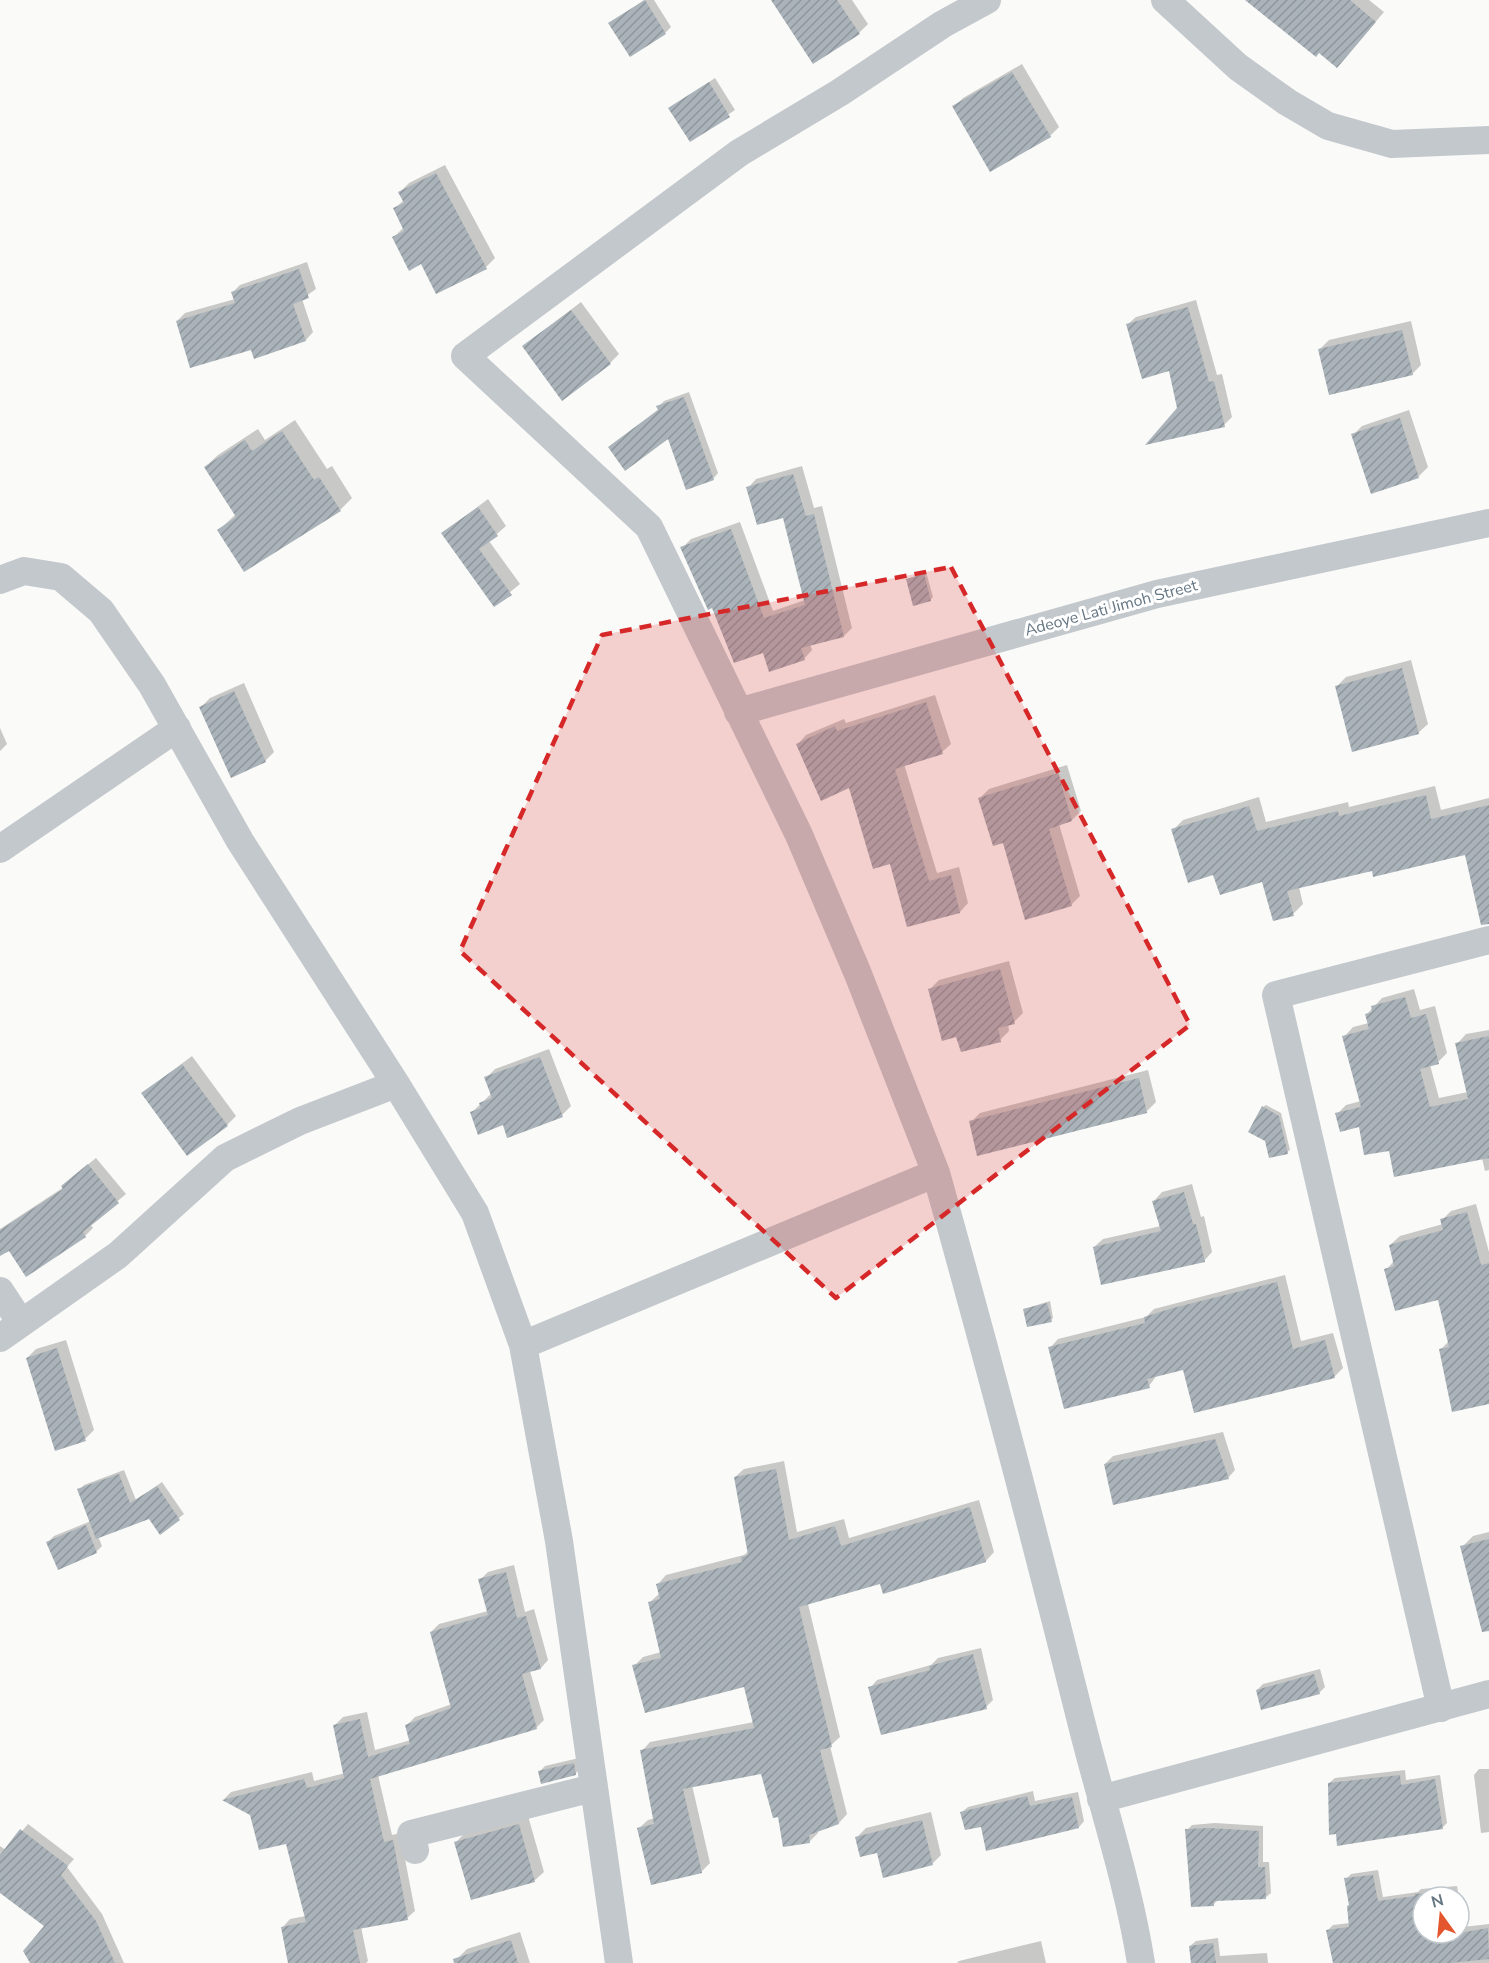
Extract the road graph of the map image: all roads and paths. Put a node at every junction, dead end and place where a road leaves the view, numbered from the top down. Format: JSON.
{"nodes":[{"id":1,"x":1165,"y":0,"type":"edge"},
{"id":2,"x":984,"y":1,"type":"edge"},
{"id":3,"x":1489,"y":140,"type":"edge"},
{"id":4,"x":1489,"y":523,"type":"edge"},
{"id":5,"x":0,"y":580,"type":"edge"},
{"id":6,"x":738,"y":712,"type":"junction"},
{"id":7,"x":177,"y":728,"type":"junction"},
{"id":8,"x":0,"y":849,"type":"edge"},
{"id":9,"x":1489,"y":940,"type":"edge"},
{"id":10,"x":396,"y":1084,"type":"junction"},
{"id":11,"x":936,"y":1173,"type":"junction"},
{"id":12,"x":0,"y":1291,"type":"edge"},
{"id":13,"x":10,"y":1331,"type":"edge"},
{"id":14,"x":523,"y":1345,"type":"junction"},
{"id":15,"x":1489,"y":1695,"type":"edge"},
{"id":16,"x":1441,"y":1708,"type":"junction"},
{"id":17,"x":593,"y":1788,"type":"junction"},
{"id":18,"x":1101,"y":1799,"type":"junction"},
{"id":19,"x":415,"y":1850,"type":"dead end"},
{"id":20,"x":619,"y":1963,"type":"edge"},
{"id":21,"x":1141,"y":1963,"type":"edge"}],
"edges":[{"from":1,"to":3,"type":"street"},
{"from":2,"to":6,"type":"street"},
{"from":4,"to":6,"type":"street","name":"Adeoye Lati Jimoh Street"},
{"from":5,"to":7,"type":"street"},
{"from":6,"to":11,"type":"street"},
{"from":7,"to":8,"type":"street"},
{"from":7,"to":10,"type":"street"},
{"from":9,"to":16,"type":"street"},
{"from":10,"to":13,"type":"street"},
{"from":10,"to":14,"type":"street"},
{"from":11,"to":14,"type":"street"},
{"from":11,"to":18,"type":"street"},
{"from":12,"to":13,"type":"street"},
{"from":14,"to":17,"type":"street"},
{"from":15,"to":16,"type":"street"},
{"from":16,"to":18,"type":"street"},
{"from":17,"to":19,"type":"street"},
{"from":17,"to":20,"type":"street"},
{"from":18,"to":21,"type":"street"}]}
